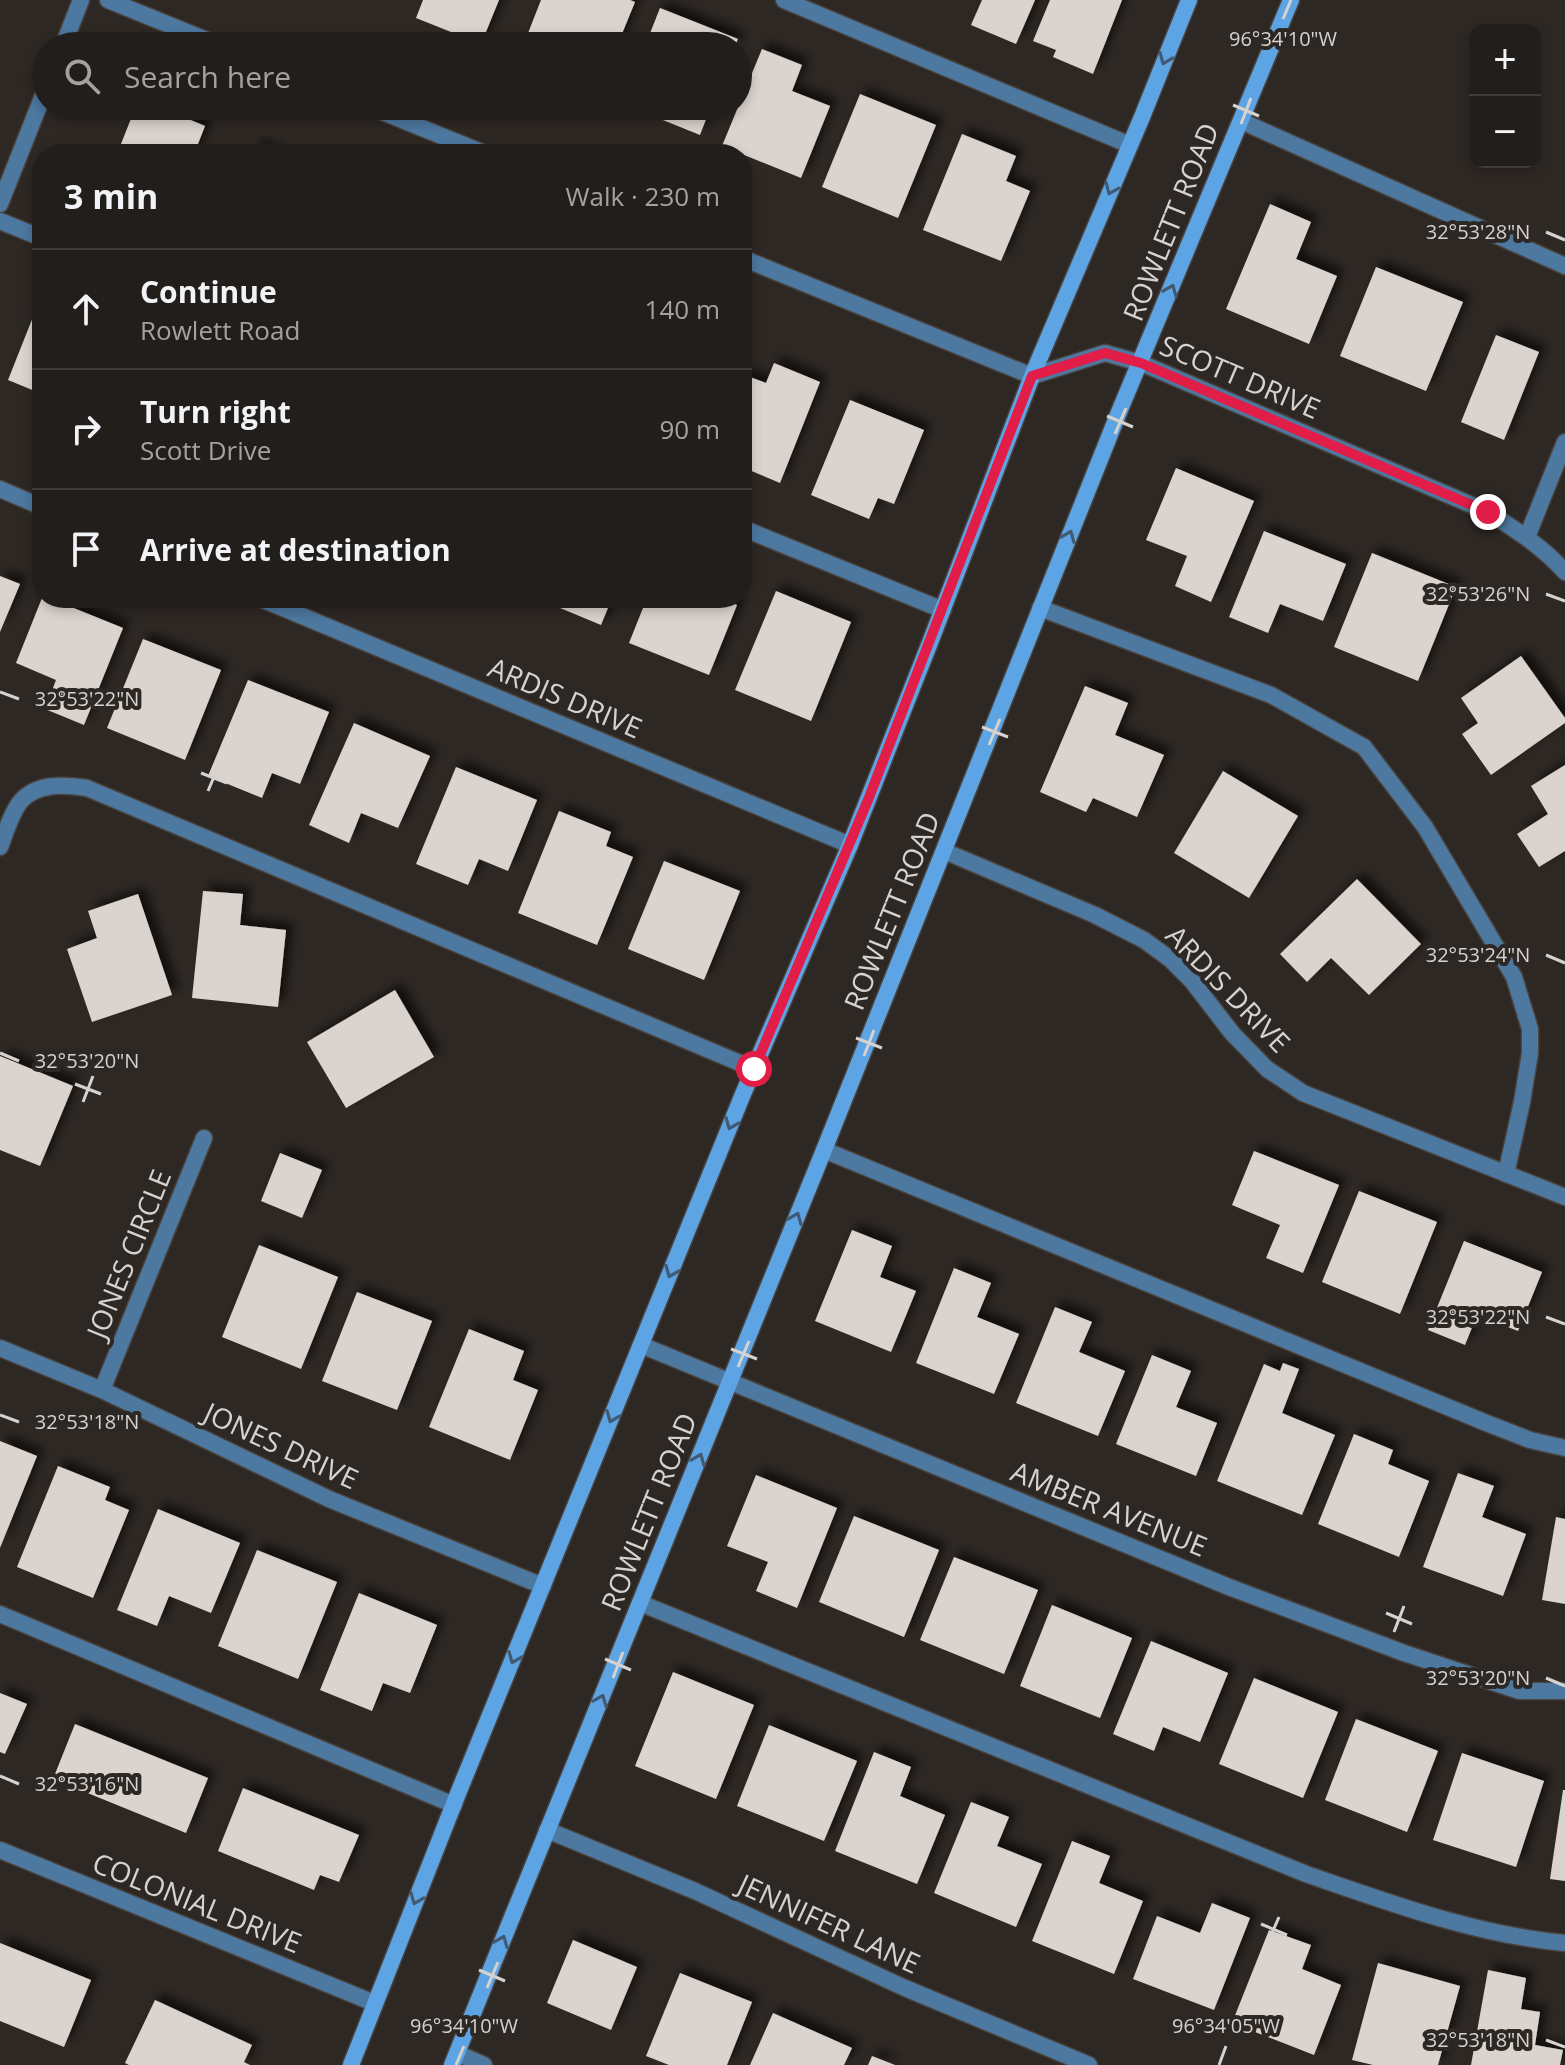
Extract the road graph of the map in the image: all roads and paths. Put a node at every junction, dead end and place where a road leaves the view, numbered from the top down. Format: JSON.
{"nodes":[{"id":1,"x":81,"y":0,"type":"edge"},
{"id":2,"x":108,"y":0,"type":"edge"},
{"id":3,"x":784,"y":0,"type":"edge"},
{"id":4,"x":1189,"y":0,"type":"edge"},
{"id":5,"x":1291,"y":0,"type":"edge"},
{"id":6,"x":68,"y":32,"type":"edge"},
{"id":7,"x":187,"y":32,"type":"edge"},
{"id":8,"x":33,"y":120,"type":"edge"},
{"id":9,"x":402,"y":120,"type":"edge"},
{"id":10,"x":1241,"y":121,"type":"junction"},
{"id":11,"x":461,"y":144,"type":"edge"},
{"id":12,"x":1130,"y":145,"type":"junction"},
{"id":13,"x":0,"y":204,"type":"edge"},
{"id":14,"x":0,"y":221,"type":"edge"},
{"id":15,"x":32,"y":234,"type":"edge"},
{"id":16,"x":752,"y":262,"type":"edge"},
{"id":17,"x":1565,"y":266,"type":"edge"},
{"id":18,"x":1141,"y":363,"type":"junction"},
{"id":19,"x":1032,"y":376,"type":"junction"},
{"id":20,"x":1565,"y":442,"type":"edge"},
{"id":21,"x":0,"y":489,"type":"edge"},
{"id":22,"x":32,"y":503,"type":"edge"},
{"id":23,"x":752,"y":532,"type":"edge"},
{"id":24,"x":1527,"y":537,"type":"junction"},
{"id":25,"x":1565,"y":572,"type":"edge"},
{"id":26,"x":283,"y":608,"type":"edge"},
{"id":27,"x":1040,"y":608,"type":"junction"},
{"id":28,"x":943,"y":610,"type":"junction"},
{"id":29,"x":850,"y":845,"type":"junction"},
{"id":30,"x":0,"y":847,"type":"edge"},
{"id":31,"x":944,"y":851,"type":"junction"},
{"id":32,"x":754,"y":1069,"type":"junction"},
{"id":33,"x":204,"y":1138,"type":"dead end"},
{"id":34,"x":824,"y":1150,"type":"junction"},
{"id":35,"x":1506,"y":1174,"type":"junction"},
{"id":36,"x":1565,"y":1197,"type":"edge"},
{"id":37,"x":641,"y":1345,"type":"junction"},
{"id":38,"x":0,"y":1348,"type":"edge"},
{"id":39,"x":730,"y":1382,"type":"junction"},
{"id":40,"x":102,"y":1390,"type":"junction"},
{"id":41,"x":1565,"y":1448,"type":"edge"},
{"id":42,"x":543,"y":1586,"type":"junction"},
{"id":43,"x":640,"y":1603,"type":"junction"},
{"id":44,"x":0,"y":1614,"type":"edge"},
{"id":45,"x":1565,"y":1691,"type":"edge"},
{"id":46,"x":454,"y":1805,"type":"junction"},
{"id":47,"x":547,"y":1830,"type":"junction"},
{"id":48,"x":0,"y":1850,"type":"edge"},
{"id":49,"x":1565,"y":1943,"type":"edge"},
{"id":50,"x":374,"y":2003,"type":"junction"},
{"id":51,"x":454,"y":2059,"type":"edge"},
{"id":52,"x":351,"y":2065,"type":"edge"},
{"id":53,"x":484,"y":2065,"type":"edge"},
{"id":54,"x":1089,"y":2065,"type":"edge"}],
"edges":[{"from":1,"to":6,"type":"street"},
{"from":2,"to":7,"type":"street"},
{"from":3,"to":12,"type":"street"},
{"from":4,"to":12,"type":"main road","one_way":true},
{"from":5,"to":10,"type":"main road","name":"ROWLETT ROAD"},
{"from":8,"to":13,"type":"street"},
{"from":9,"to":11,"type":"street"},
{"from":10,"to":17,"type":"street"},
{"from":18,"to":10,"type":"main road","name":"ROWLETT ROAD","one_way":true},
{"from":12,"to":19,"type":"main road","one_way":true},
{"from":14,"to":15,"type":"street"},
{"from":16,"to":19,"type":"street"},
{"from":18,"to":19,"type":"street","name":"SCOTT DRIVE"},
{"from":18,"to":24,"type":"street","name":"SCOTT DRIVE"},
{"from":27,"to":18,"type":"main road","name":"ROWLETT ROAD","one_way":true},
{"from":19,"to":28,"type":"main road"},
{"from":20,"to":24,"type":"street"},
{"from":21,"to":22,"type":"street"},
{"from":23,"to":28,"type":"street"},
{"from":24,"to":25,"type":"street","name":"SCOTT DRIVE"},
{"from":26,"to":29,"type":"street","name":"ARDIS DRIVE"},
{"from":27,"to":31,"type":"main road","name":"ROWLETT ROAD"},
{"from":27,"to":35,"type":"street"},
{"from":28,"to":29,"type":"main road"},
{"from":29,"to":32,"type":"main road"},
{"from":30,"to":32,"type":"street"},
{"from":31,"to":34,"type":"main road","name":"ROWLETT ROAD"},
{"from":31,"to":35,"type":"street","name":"ARDIS DRIVE"},
{"from":32,"to":37,"type":"main road","one_way":true},
{"from":33,"to":40,"type":"street","name":"JONES CIRCLE"},
{"from":39,"to":34,"type":"main road","name":"ROWLETT ROAD","one_way":true},
{"from":34,"to":41,"type":"street"},
{"from":35,"to":36,"type":"street","name":"ARDIS DRIVE"},
{"from":37,"to":39,"type":"street","name":"AMBER AVENUE"},
{"from":37,"to":42,"type":"main road","one_way":true},
{"from":38,"to":40,"type":"street","name":"JONES DRIVE"},
{"from":43,"to":39,"type":"main road","name":"ROWLETT ROAD","one_way":true},
{"from":39,"to":45,"type":"street","name":"AMBER AVENUE"},
{"from":40,"to":42,"type":"street","name":"JONES DRIVE"},
{"from":42,"to":46,"type":"main road","one_way":true},
{"from":47,"to":43,"type":"main road","name":"ROWLETT ROAD","one_way":true},
{"from":43,"to":49,"type":"street"},
{"from":44,"to":46,"type":"street"},
{"from":46,"to":50,"type":"main road","one_way":true},
{"from":51,"to":47,"type":"main road","name":"ROWLETT ROAD","one_way":true},
{"from":47,"to":54,"type":"street","name":"JENNIFER LANE"},
{"from":48,"to":50,"type":"street","name":"COLONIAL DRIVE"},
{"from":50,"to":52,"type":"main road"},
{"from":51,"to":53,"type":"street"}]}
